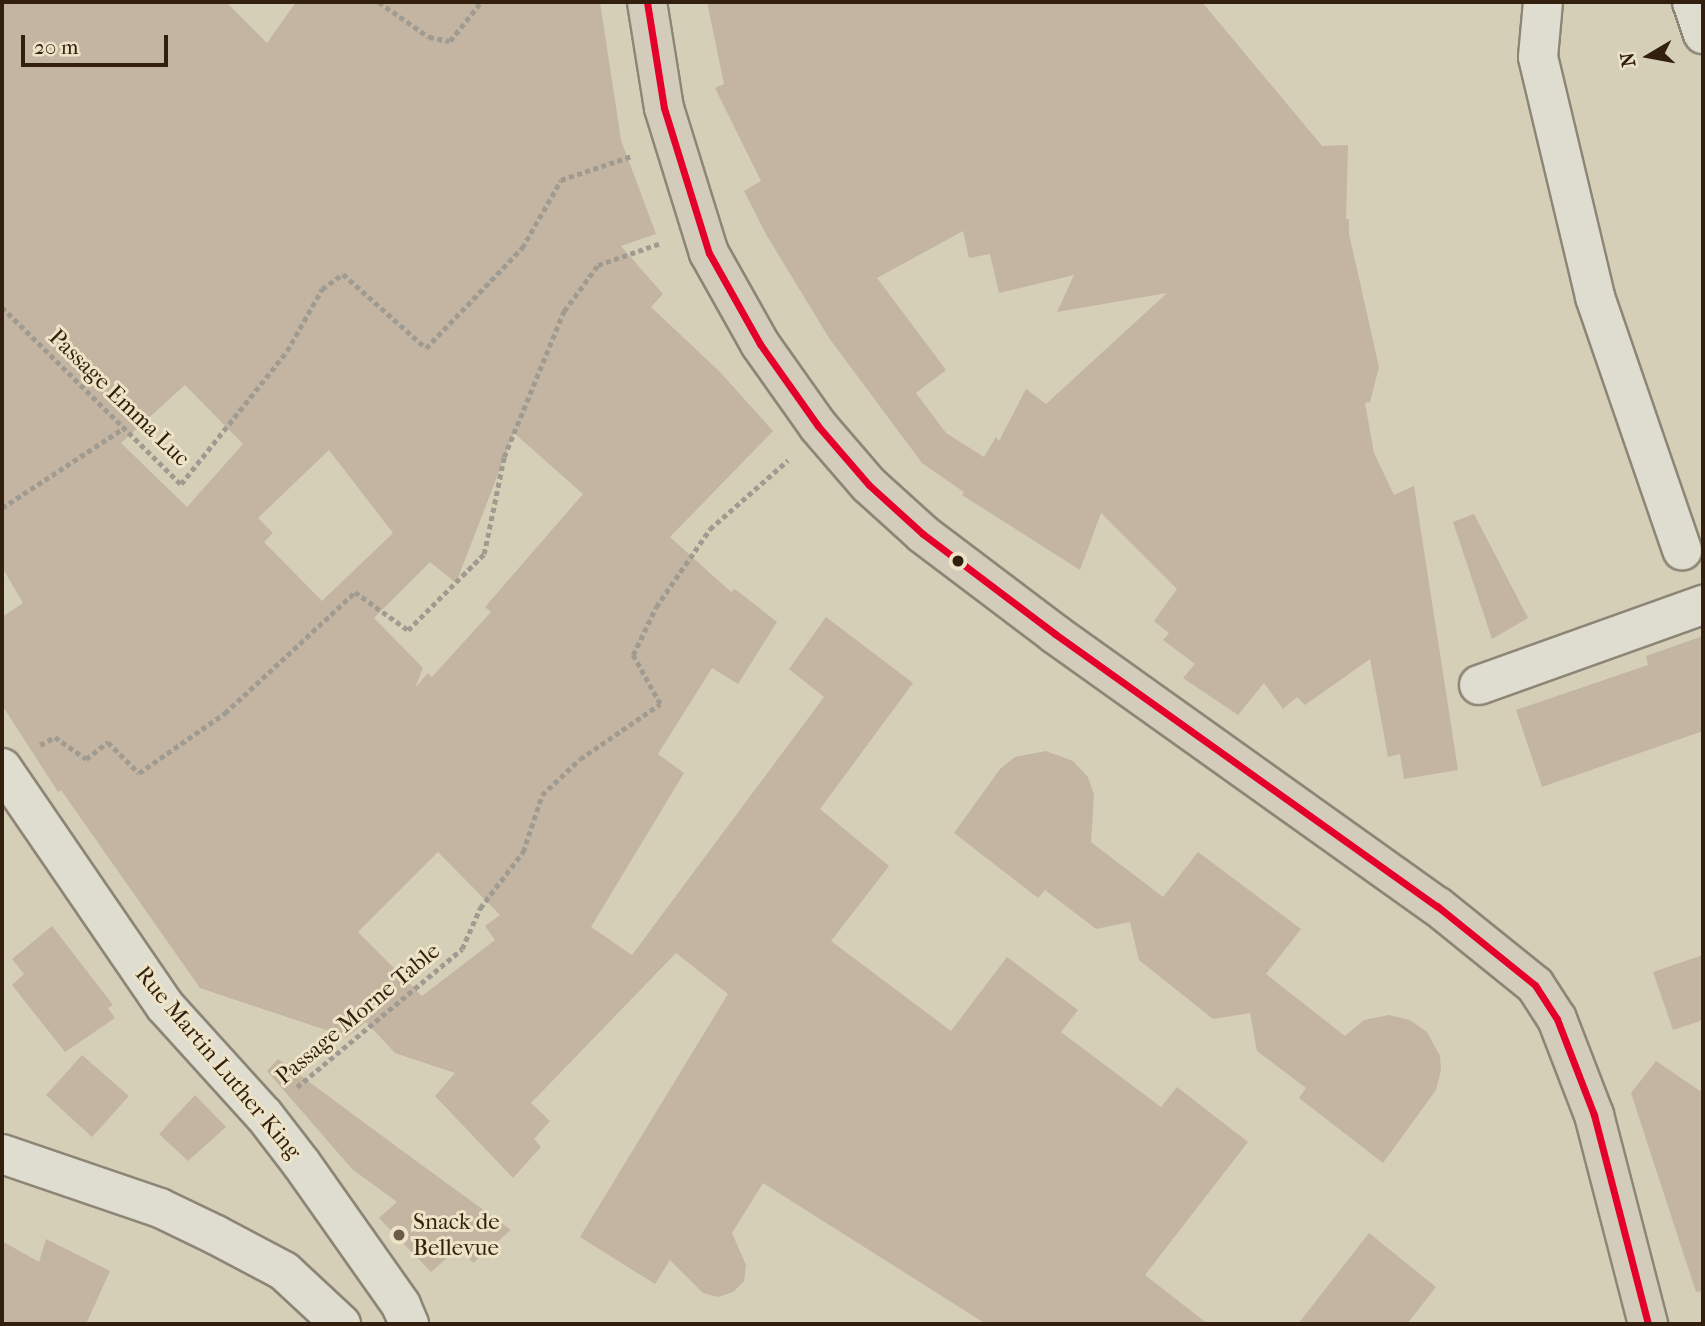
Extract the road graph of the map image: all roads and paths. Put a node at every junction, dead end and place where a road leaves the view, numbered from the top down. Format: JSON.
{"nodes":[{"id":1,"x":379,"y":2,"type":"edge"},
{"id":2,"x":481,"y":2,"type":"edge"},
{"id":3,"x":647,"y":2,"type":"edge"},
{"id":4,"x":1543,"y":2,"type":"edge"},
{"id":5,"x":1692,"y":2,"type":"edge"},
{"id":6,"x":1703,"y":34,"type":"edge"},
{"id":7,"x":636,"y":154,"type":"dead end"},
{"id":8,"x":668,"y":240,"type":"dead end"},
{"id":9,"x":2,"y":307,"type":"edge"},
{"id":10,"x":124,"y":428,"type":"junction"},
{"id":11,"x":797,"y":452,"type":"dead end"},
{"id":12,"x":2,"y":508,"type":"edge"},
{"id":13,"x":1682,"y":550,"type":"dead end"},
{"id":14,"x":1703,"y":605,"type":"edge"},
{"id":15,"x":1479,"y":685,"type":"dead end"},
{"id":16,"x":34,"y":748,"type":"dead end"},
{"id":17,"x":2,"y":768,"type":"edge"},
{"id":18,"x":264,"y":1115,"type":"junction"},
{"id":19,"x":2,"y":1154,"type":"edge"},
{"id":20,"x":341,"y":1324,"type":"edge"},
{"id":21,"x":409,"y":1324,"type":"edge"},
{"id":22,"x":1648,"y":1324,"type":"edge"}],
"edges":[{"from":1,"to":2,"type":"path"},
{"from":3,"to":22,"type":"main road"},
{"from":4,"to":13,"type":"street"},
{"from":5,"to":6,"type":"street"},
{"from":7,"to":10,"type":"path","name":"Passage Emma Luc"},
{"from":8,"to":16,"type":"path"},
{"from":9,"to":10,"type":"path","name":"Passage Emma Luc"},
{"from":10,"to":12,"type":"path"},
{"from":11,"to":18,"type":"path","name":"Passage Morne Table"},
{"from":14,"to":15,"type":"street"},
{"from":17,"to":18,"type":"street","name":"Rue Martin Luther King"},
{"from":18,"to":21,"type":"street","name":"Rue Martin Luther King"},
{"from":19,"to":20,"type":"street"}]}
